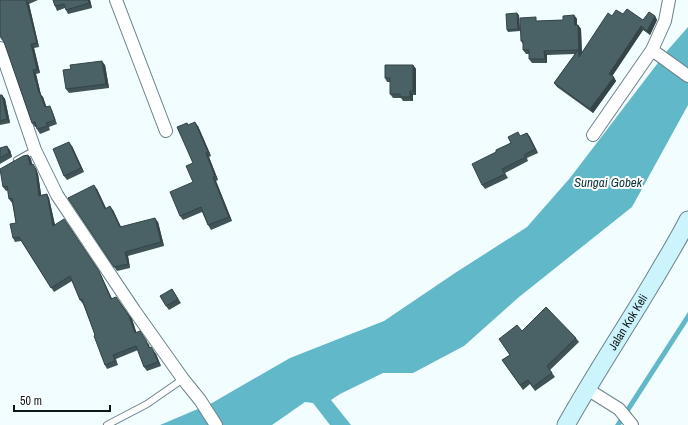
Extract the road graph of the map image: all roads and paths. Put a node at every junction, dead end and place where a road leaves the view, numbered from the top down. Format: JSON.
{"nodes":[{"id":1,"x":116,"y":0,"type":"edge"},
{"id":2,"x":669,"y":0,"type":"edge"},
{"id":3,"x":0,"y":48,"type":"edge"},
{"id":4,"x":652,"y":50,"type":"junction"},
{"id":5,"x":688,"y":76,"type":"edge"},
{"id":6,"x":166,"y":131,"type":"dead end"},
{"id":7,"x":593,"y":135,"type":"dead end"},
{"id":8,"x":34,"y":150,"type":"junction"},
{"id":9,"x":14,"y":161,"type":"edge"},
{"id":10,"x":688,"y":220,"type":"edge"},
{"id":11,"x":183,"y":379,"type":"junction"},
{"id":12,"x":587,"y":389,"type":"junction"},
{"id":13,"x":631,"y":424,"type":"edge"},
{"id":14,"x":107,"y":425,"type":"edge"},
{"id":15,"x":216,"y":425,"type":"edge"},
{"id":16,"x":566,"y":425,"type":"edge"}],
"edges":[{"from":1,"to":6,"type":"street"},
{"from":2,"to":4,"type":"street"},
{"from":3,"to":8,"type":"street"},
{"from":4,"to":5,"type":"street"},
{"from":4,"to":7,"type":"street"},
{"from":8,"to":9,"type":"lane"},
{"from":8,"to":11,"type":"street"},
{"from":10,"to":12,"type":"street","name":"Jalan Kok Keli"},
{"from":11,"to":14,"type":"lane"},
{"from":11,"to":15,"type":"street"},
{"from":12,"to":13,"type":"street"},
{"from":12,"to":16,"type":"street","name":"Jalan Kok Keli"}]}
